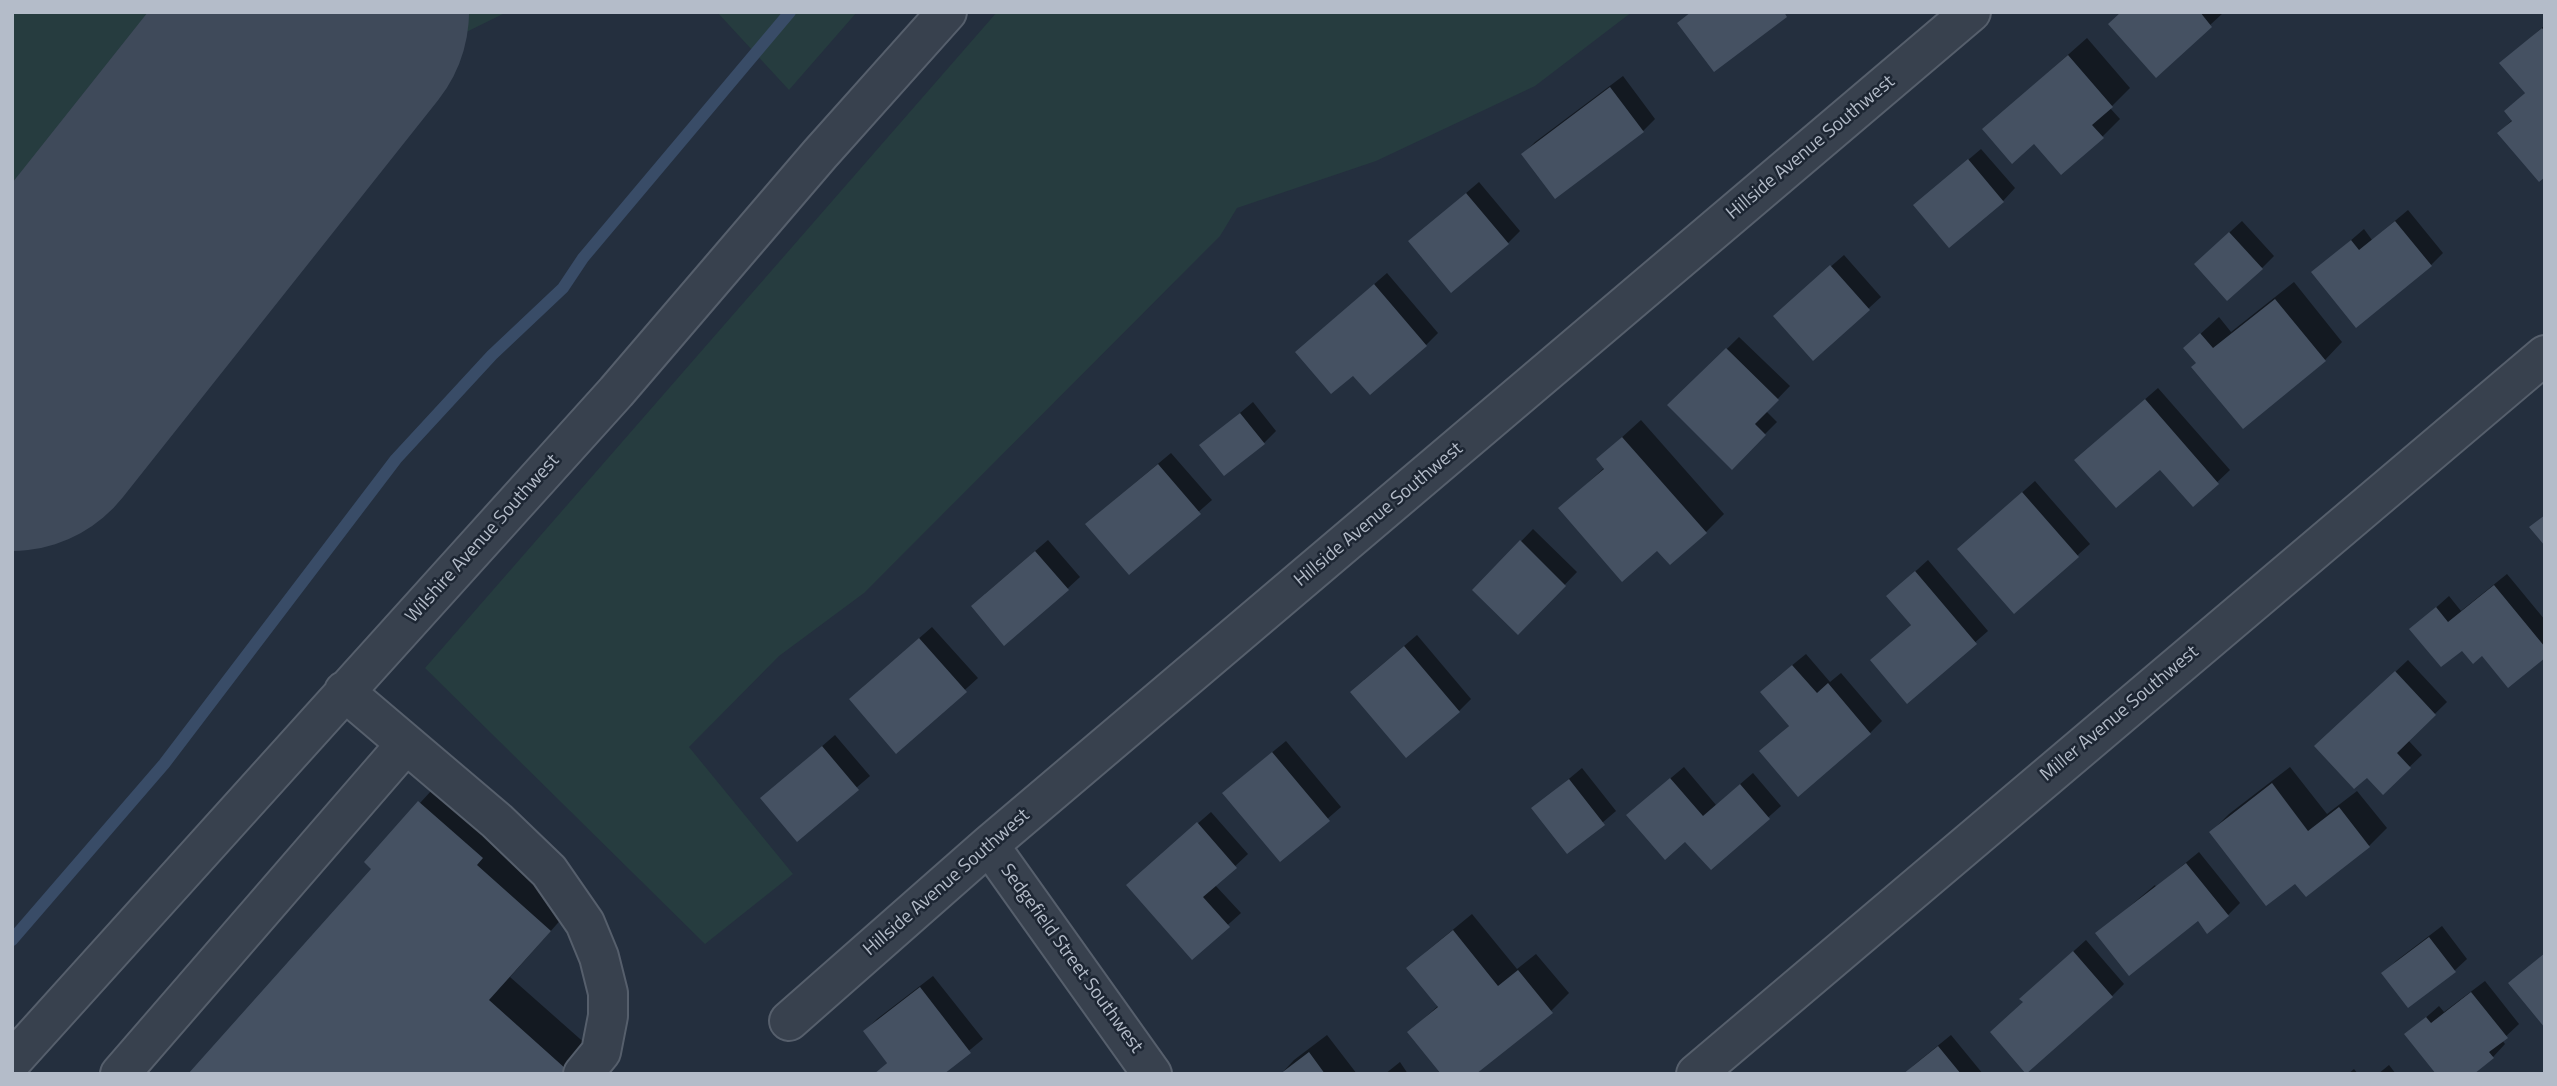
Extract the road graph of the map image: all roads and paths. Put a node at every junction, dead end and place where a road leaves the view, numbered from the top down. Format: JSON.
{"nodes":[{"id":1,"x":947,"y":12,"type":"edge"},
{"id":2,"x":1971,"y":12,"type":"edge"},
{"id":3,"x":2545,"y":355,"type":"edge"},
{"id":4,"x":344,"y":691,"type":"junction"},
{"id":5,"x":407,"y":744,"type":"junction"},
{"id":6,"x":989,"y":845,"type":"junction"},
{"id":7,"x":789,"y":1021,"type":"dead end"},
{"id":8,"x":12,"y":1061,"type":"edge"},
{"id":9,"x":120,"y":1074,"type":"edge"},
{"id":10,"x":583,"y":1074,"type":"edge"},
{"id":11,"x":1152,"y":1074,"type":"edge"},
{"id":12,"x":1696,"y":1074,"type":"edge"}],
"edges":[{"from":1,"to":4,"type":"street","name":"Wilshire Avenue Southwest"},
{"from":2,"to":6,"type":"street","name":"Hillside Avenue Southwest"},
{"from":3,"to":12,"type":"street","name":"Miller Avenue Southwest"},
{"from":4,"to":5,"type":"street"},
{"from":4,"to":8,"type":"street","name":"Wilshire Avenue Southwest"},
{"from":5,"to":9,"type":"street"},
{"from":5,"to":10,"type":"street"},
{"from":6,"to":7,"type":"street","name":"Hillside Avenue Southwest"},
{"from":6,"to":11,"type":"street","name":"Sedgefield Street Southwest"}]}
